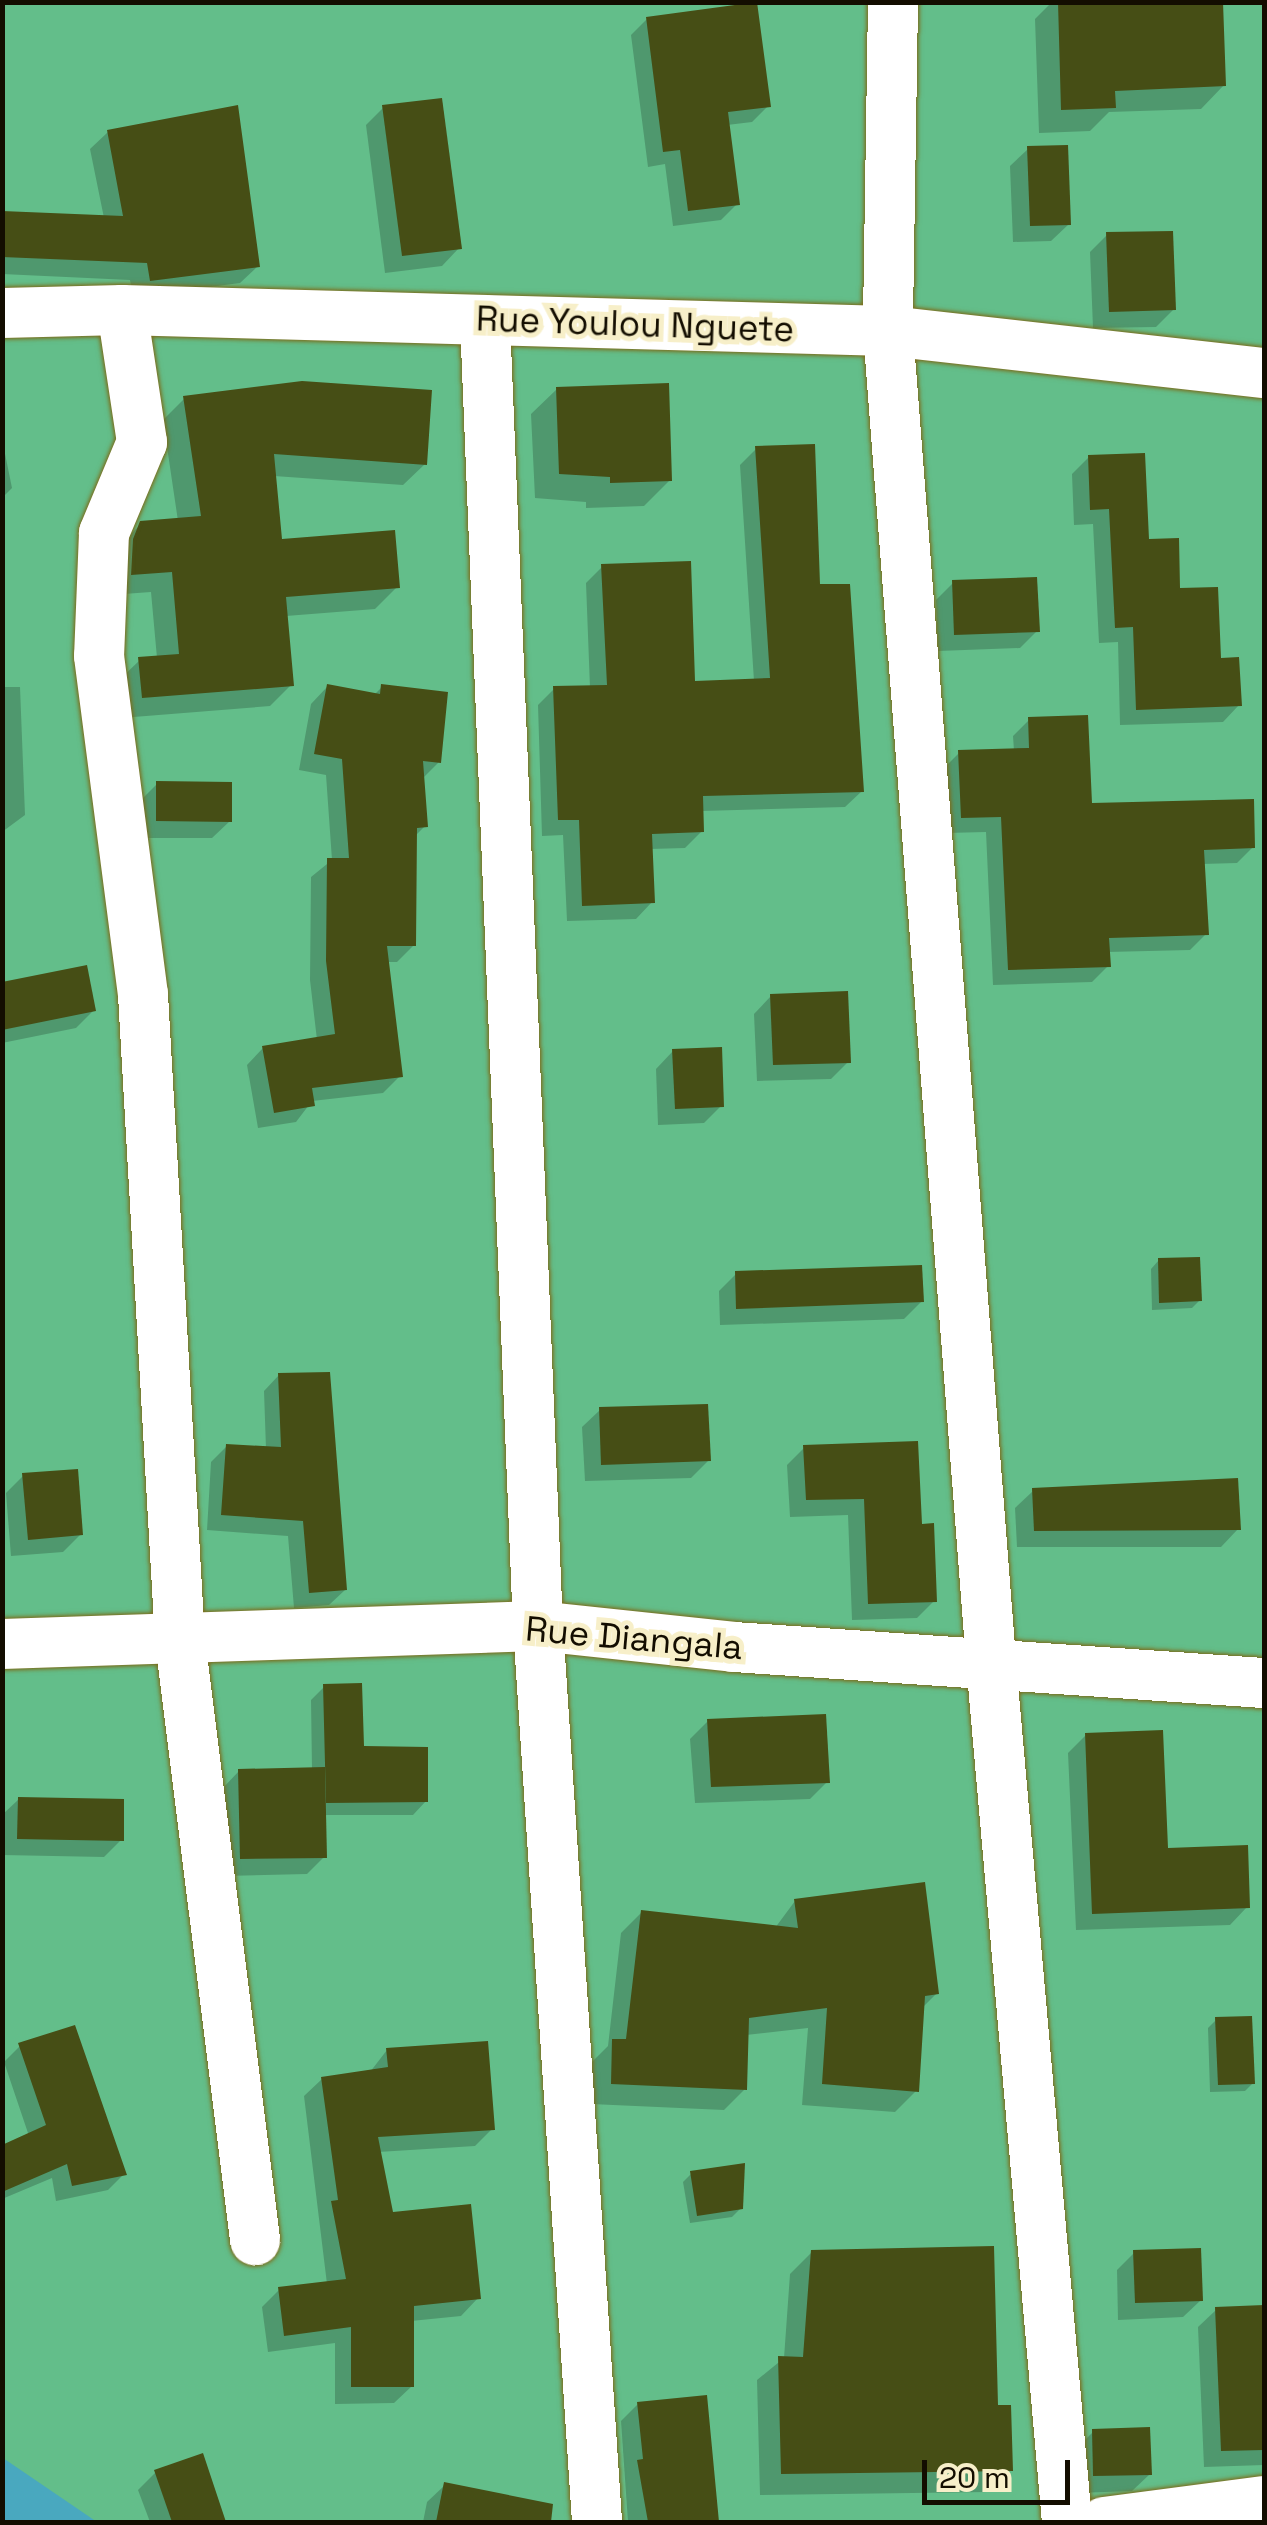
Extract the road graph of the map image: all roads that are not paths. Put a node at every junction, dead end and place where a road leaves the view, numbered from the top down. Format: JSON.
{"nodes":[{"id":1,"x":893,"y":2,"type":"edge"},
{"id":2,"x":122,"y":310,"type":"junction"},
{"id":3,"x":2,"y":314,"type":"edge"},
{"id":4,"x":485,"y":320,"type":"junction"},
{"id":5,"x":888,"y":332,"type":"junction"},
{"id":6,"x":1264,"y":373,"type":"edge"},
{"id":7,"x":538,"y":1626,"type":"junction"},
{"id":8,"x":180,"y":1640,"type":"junction"},
{"id":9,"x":2,"y":1644,"type":"edge"},
{"id":10,"x":991,"y":1662,"type":"junction"},
{"id":11,"x":1264,"y":1682,"type":"edge"},
{"id":12,"x":255,"y":2240,"type":"dead end"},
{"id":13,"x":1264,"y":2501,"type":"edge"},
{"id":14,"x":597,"y":2522,"type":"edge"},
{"id":15,"x":1067,"y":2522,"type":"edge"},
{"id":16,"x":1104,"y":2522,"type":"edge"}],
"edges":[{"from":1,"to":5,"type":"street"},
{"from":2,"to":3,"type":"street","name":"Rue Youlou Nguete"},
{"from":2,"to":4,"type":"street","name":"Rue Youlou Nguete"},
{"from":2,"to":8,"type":"street"},
{"from":4,"to":5,"type":"street","name":"Rue Youlou Nguete"},
{"from":4,"to":7,"type":"street"},
{"from":5,"to":6,"type":"street","name":"Rue Youlou Nguete"},
{"from":5,"to":10,"type":"street"},
{"from":7,"to":8,"type":"street","name":"Rue Diangala"},
{"from":7,"to":10,"type":"street","name":"Rue Diangala"},
{"from":7,"to":14,"type":"street"},
{"from":8,"to":9,"type":"street","name":"Rue Diangala"},
{"from":8,"to":12,"type":"street"},
{"from":10,"to":11,"type":"street","name":"Rue Diangala"},
{"from":10,"to":15,"type":"street"},
{"from":13,"to":16,"type":"street"}]}
